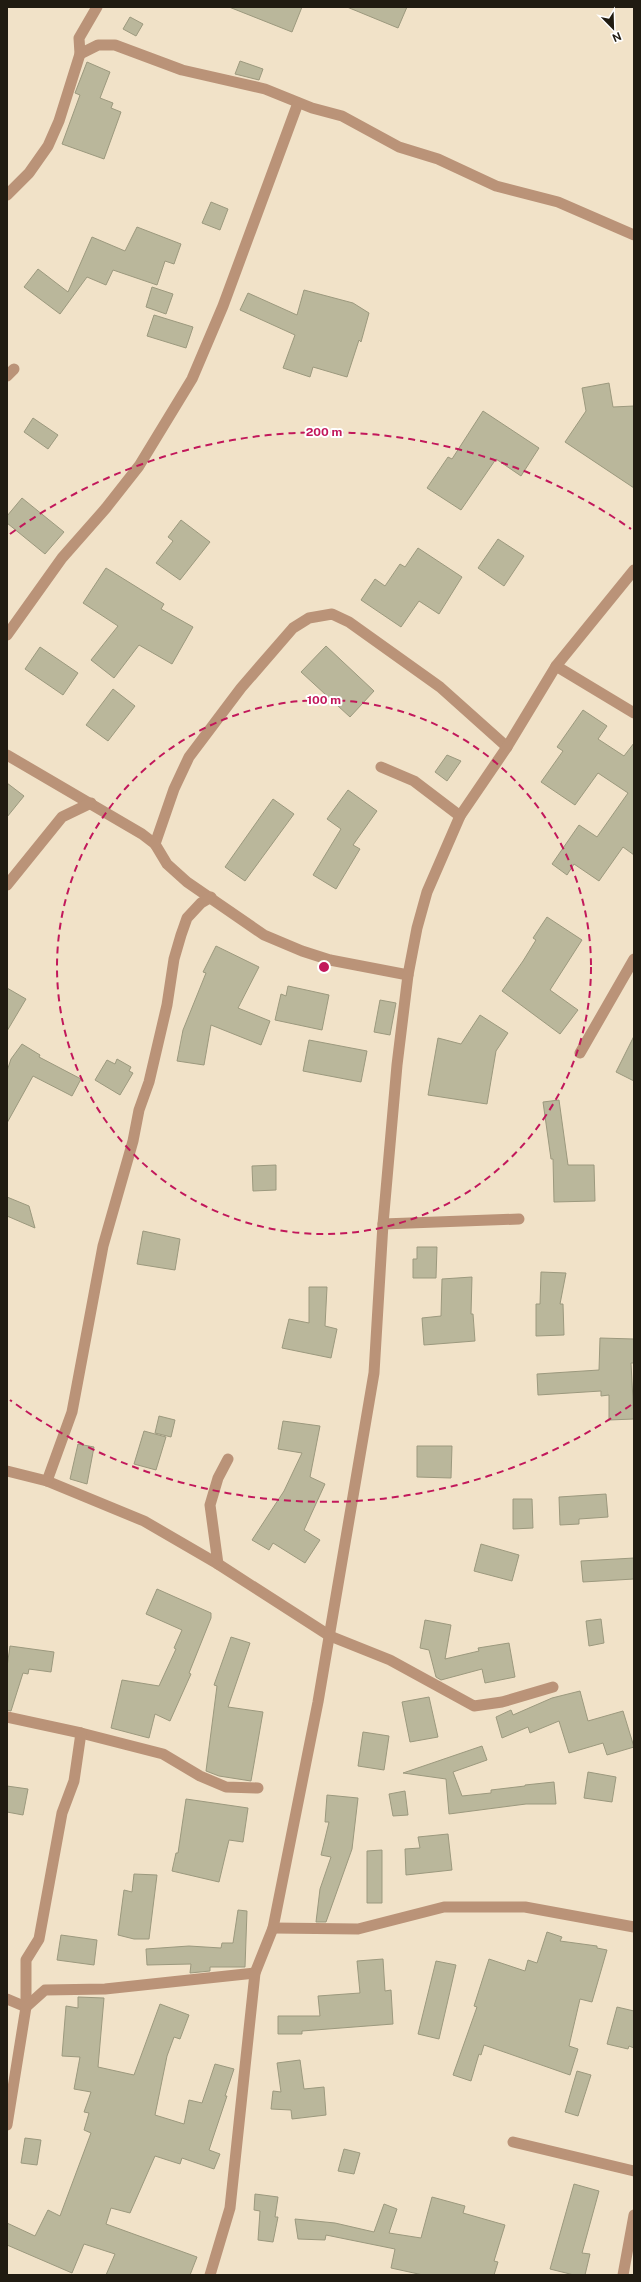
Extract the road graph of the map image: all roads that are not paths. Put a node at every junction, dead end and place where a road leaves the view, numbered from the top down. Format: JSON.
{"nodes":[{"id":1,"x":97,"y":7,"type":"edge"},
{"id":2,"x":80,"y":54,"type":"junction"},
{"id":3,"x":298,"y":103,"type":"junction"},
{"id":4,"x":7,"y":195,"type":"edge"},
{"id":5,"x":634,"y":235,"type":"edge"},
{"id":6,"x":634,"y":570,"type":"edge"},
{"id":7,"x":7,"y":635,"type":"edge"},
{"id":8,"x":556,"y":666,"type":"junction"},
{"id":9,"x":634,"y":714,"type":"edge"},
{"id":10,"x":506,"y":747,"type":"junction"},
{"id":11,"x":7,"y":755,"type":"edge"},
{"id":12,"x":381,"y":768,"type":"dead end"},
{"id":13,"x":91,"y":803,"type":"junction"},
{"id":14,"x":460,"y":816,"type":"junction"},
{"id":15,"x":155,"y":844,"type":"junction"},
{"id":16,"x":7,"y":885,"type":"edge"},
{"id":17,"x":211,"y":897,"type":"junction"},
{"id":18,"x":634,"y":959,"type":"edge"},
{"id":19,"x":408,"y":975,"type":"junction"},
{"id":20,"x":580,"y":1053,"type":"dead end"},
{"id":21,"x":519,"y":1219,"type":"dead end"},
{"id":22,"x":383,"y":1224,"type":"junction"},
{"id":23,"x":228,"y":1459,"type":"dead end"},
{"id":24,"x":7,"y":1471,"type":"edge"},
{"id":25,"x":47,"y":1481,"type":"junction"},
{"id":26,"x":218,"y":1564,"type":"junction"},
{"id":27,"x":330,"y":1636,"type":"junction"},
{"id":28,"x":553,"y":1687,"type":"dead end"},
{"id":29,"x":7,"y":1717,"type":"edge"},
{"id":30,"x":81,"y":1733,"type":"junction"},
{"id":31,"x":258,"y":1788,"type":"dead end"},
{"id":32,"x":273,"y":1928,"type":"junction"},
{"id":33,"x":634,"y":1928,"type":"edge"},
{"id":34,"x":255,"y":1973,"type":"junction"},
{"id":35,"x":7,"y":1999,"type":"edge"},
{"id":36,"x":26,"y":2007,"type":"junction"},
{"id":37,"x":7,"y":2125,"type":"edge"},
{"id":38,"x":514,"y":2142,"type":"dead end"},
{"id":39,"x":634,"y":2171,"type":"edge"},
{"id":40,"x":634,"y":2215,"type":"edge"},
{"id":41,"x":210,"y":2275,"type":"edge"},
{"id":42,"x":623,"y":2275,"type":"edge"}],
"edges":[{"from":1,"to":2,"type":"street"},
{"from":2,"to":3,"type":"street"},
{"from":2,"to":4,"type":"street"},
{"from":3,"to":5,"type":"street"},
{"from":3,"to":7,"type":"street"},
{"from":6,"to":8,"type":"street"},
{"from":8,"to":9,"type":"street"},
{"from":8,"to":10,"type":"street"},
{"from":10,"to":14,"type":"street"},
{"from":10,"to":15,"type":"street"},
{"from":11,"to":13,"type":"street"},
{"from":12,"to":14,"type":"street"},
{"from":13,"to":15,"type":"street"},
{"from":13,"to":16,"type":"street"},
{"from":14,"to":19,"type":"street"},
{"from":15,"to":17,"type":"street"},
{"from":17,"to":19,"type":"street"},
{"from":17,"to":25,"type":"street"},
{"from":18,"to":20,"type":"street"},
{"from":19,"to":22,"type":"street"},
{"from":21,"to":22,"type":"street"},
{"from":22,"to":27,"type":"street"},
{"from":23,"to":26,"type":"street"},
{"from":24,"to":25,"type":"street"},
{"from":25,"to":26,"type":"street"},
{"from":26,"to":27,"type":"street"},
{"from":27,"to":28,"type":"street"},
{"from":27,"to":32,"type":"street"},
{"from":29,"to":30,"type":"street"},
{"from":30,"to":31,"type":"street"},
{"from":30,"to":36,"type":"street"},
{"from":32,"to":33,"type":"street"},
{"from":32,"to":34,"type":"street"},
{"from":34,"to":36,"type":"street"},
{"from":34,"to":41,"type":"street"},
{"from":35,"to":36,"type":"street"},
{"from":36,"to":37,"type":"street"},
{"from":38,"to":39,"type":"street"},
{"from":40,"to":42,"type":"street"}]}
